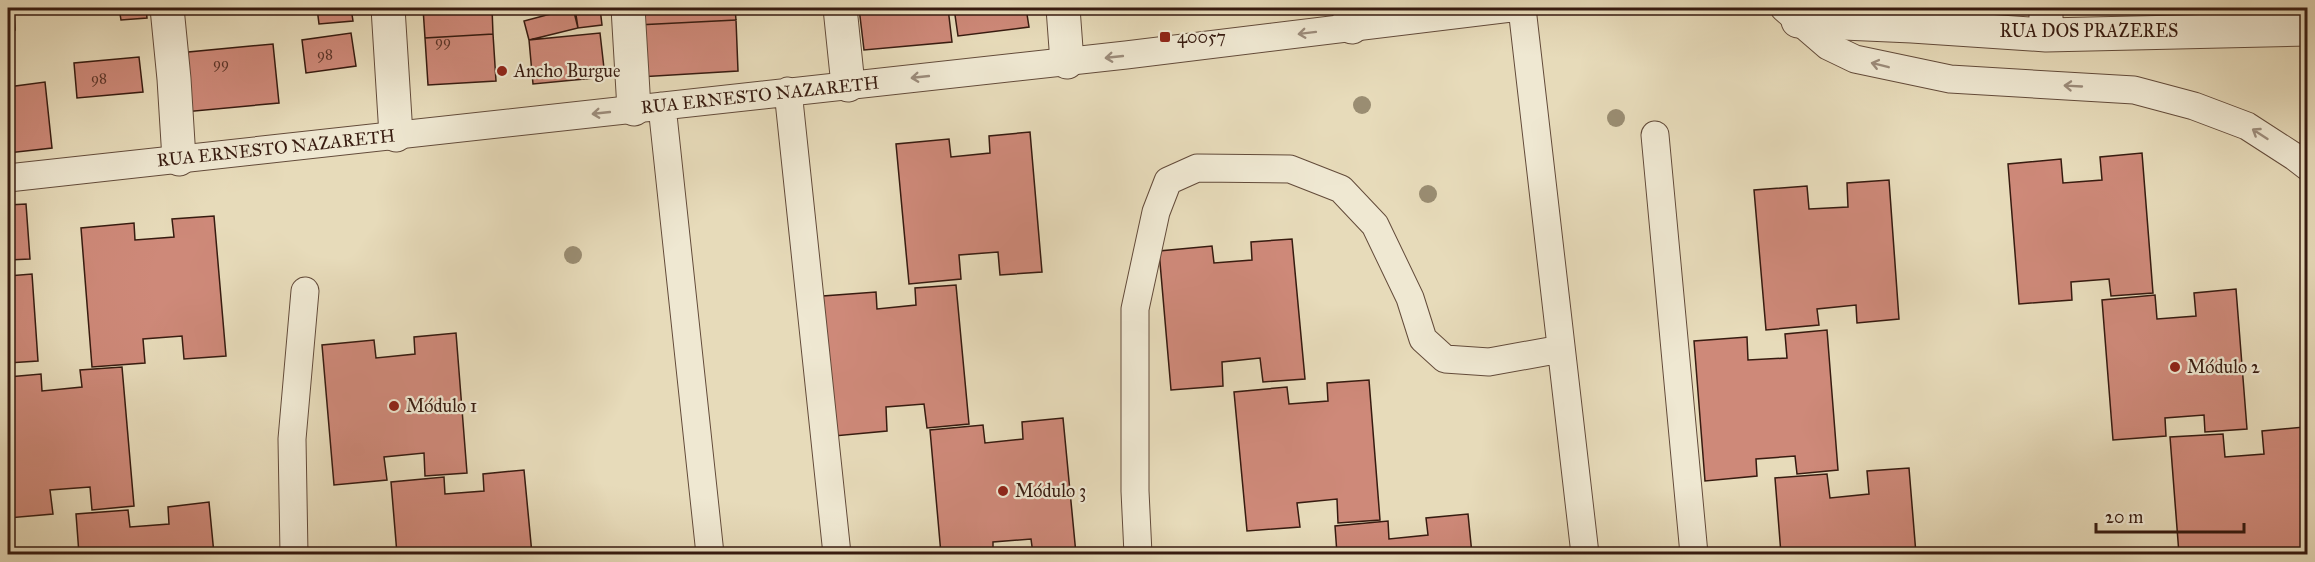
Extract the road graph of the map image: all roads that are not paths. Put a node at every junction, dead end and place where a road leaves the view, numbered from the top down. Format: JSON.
{"nodes":[{"id":1,"x":167,"y":8,"type":"edge"},
{"id":2,"x":388,"y":8,"type":"edge"},
{"id":3,"x":628,"y":8,"type":"edge"},
{"id":4,"x":840,"y":8,"type":"edge"},
{"id":5,"x":1063,"y":8,"type":"edge"},
{"id":6,"x":1511,"y":8,"type":"edge"},
{"id":7,"x":1522,"y":8,"type":"edge"},
{"id":8,"x":1791,"y":14,"type":"edge"},
{"id":9,"x":1350,"y":17,"type":"edge"},
{"id":10,"x":2186,"y":19,"type":"edge"},
{"id":11,"x":2046,"y":21,"type":"edge"},
{"id":12,"x":2307,"y":29,"type":"edge"},
{"id":13,"x":1067,"y":62,"type":"junction"},
{"id":14,"x":848,"y":85,"type":"junction"},
{"id":15,"x":788,"y":91,"type":"junction"},
{"id":16,"x":648,"y":108,"type":"junction"},
{"id":17,"x":396,"y":135,"type":"junction"},
{"id":18,"x":1655,"y":135,"type":"dead end"},
{"id":19,"x":178,"y":159,"type":"junction"},
{"id":20,"x":2307,"y":167,"type":"edge"},
{"id":21,"x":8,"y":178,"type":"edge"},
{"id":22,"x":304,"y":291,"type":"dead end"},
{"id":23,"x":1561,"y":349,"type":"junction"},
{"id":24,"x":294,"y":555,"type":"edge"},
{"id":25,"x":710,"y":555,"type":"edge"},
{"id":26,"x":837,"y":555,"type":"edge"},
{"id":27,"x":1138,"y":555,"type":"edge"},
{"id":28,"x":1585,"y":555,"type":"edge"},
{"id":29,"x":1694,"y":555,"type":"edge"}],
"edges":[{"from":1,"to":19,"type":"street"},
{"from":2,"to":17,"type":"street"},
{"from":3,"to":16,"type":"street"},
{"from":4,"to":14,"type":"street"},
{"from":5,"to":13,"type":"street"},
{"from":6,"to":9,"type":"lane","name":"RUA ERNESTO NAZARETH"},
{"from":7,"to":23,"type":"lane"},
{"from":8,"to":11,"type":"street","name":"RUA DOS PRAZERES"},
{"from":20,"to":8,"type":"lane","one_way":true},
{"from":9,"to":13,"type":"lane","name":"RUA ERNESTO NAZARETH","one_way":true},
{"from":10,"to":11,"type":"street","name":"RUA DOS PRAZERES"},
{"from":10,"to":12,"type":"street","name":"RUA DOS PRAZERES"},
{"from":13,"to":14,"type":"lane","name":"RUA ERNESTO NAZARETH","one_way":true},
{"from":14,"to":15,"type":"lane","name":"RUA ERNESTO NAZARETH"},
{"from":15,"to":16,"type":"lane","name":"RUA ERNESTO NAZARETH"},
{"from":15,"to":26,"type":"lane"},
{"from":16,"to":17,"type":"lane","name":"RUA ERNESTO NAZARETH","one_way":true},
{"from":16,"to":25,"type":"lane"},
{"from":17,"to":19,"type":"lane","name":"RUA ERNESTO NAZARETH"},
{"from":18,"to":29,"type":"lane"},
{"from":19,"to":21,"type":"lane","name":"RUA ERNESTO NAZARETH"},
{"from":22,"to":24,"type":"lane"},
{"from":23,"to":27,"type":"lane"},
{"from":23,"to":28,"type":"lane"}]}
